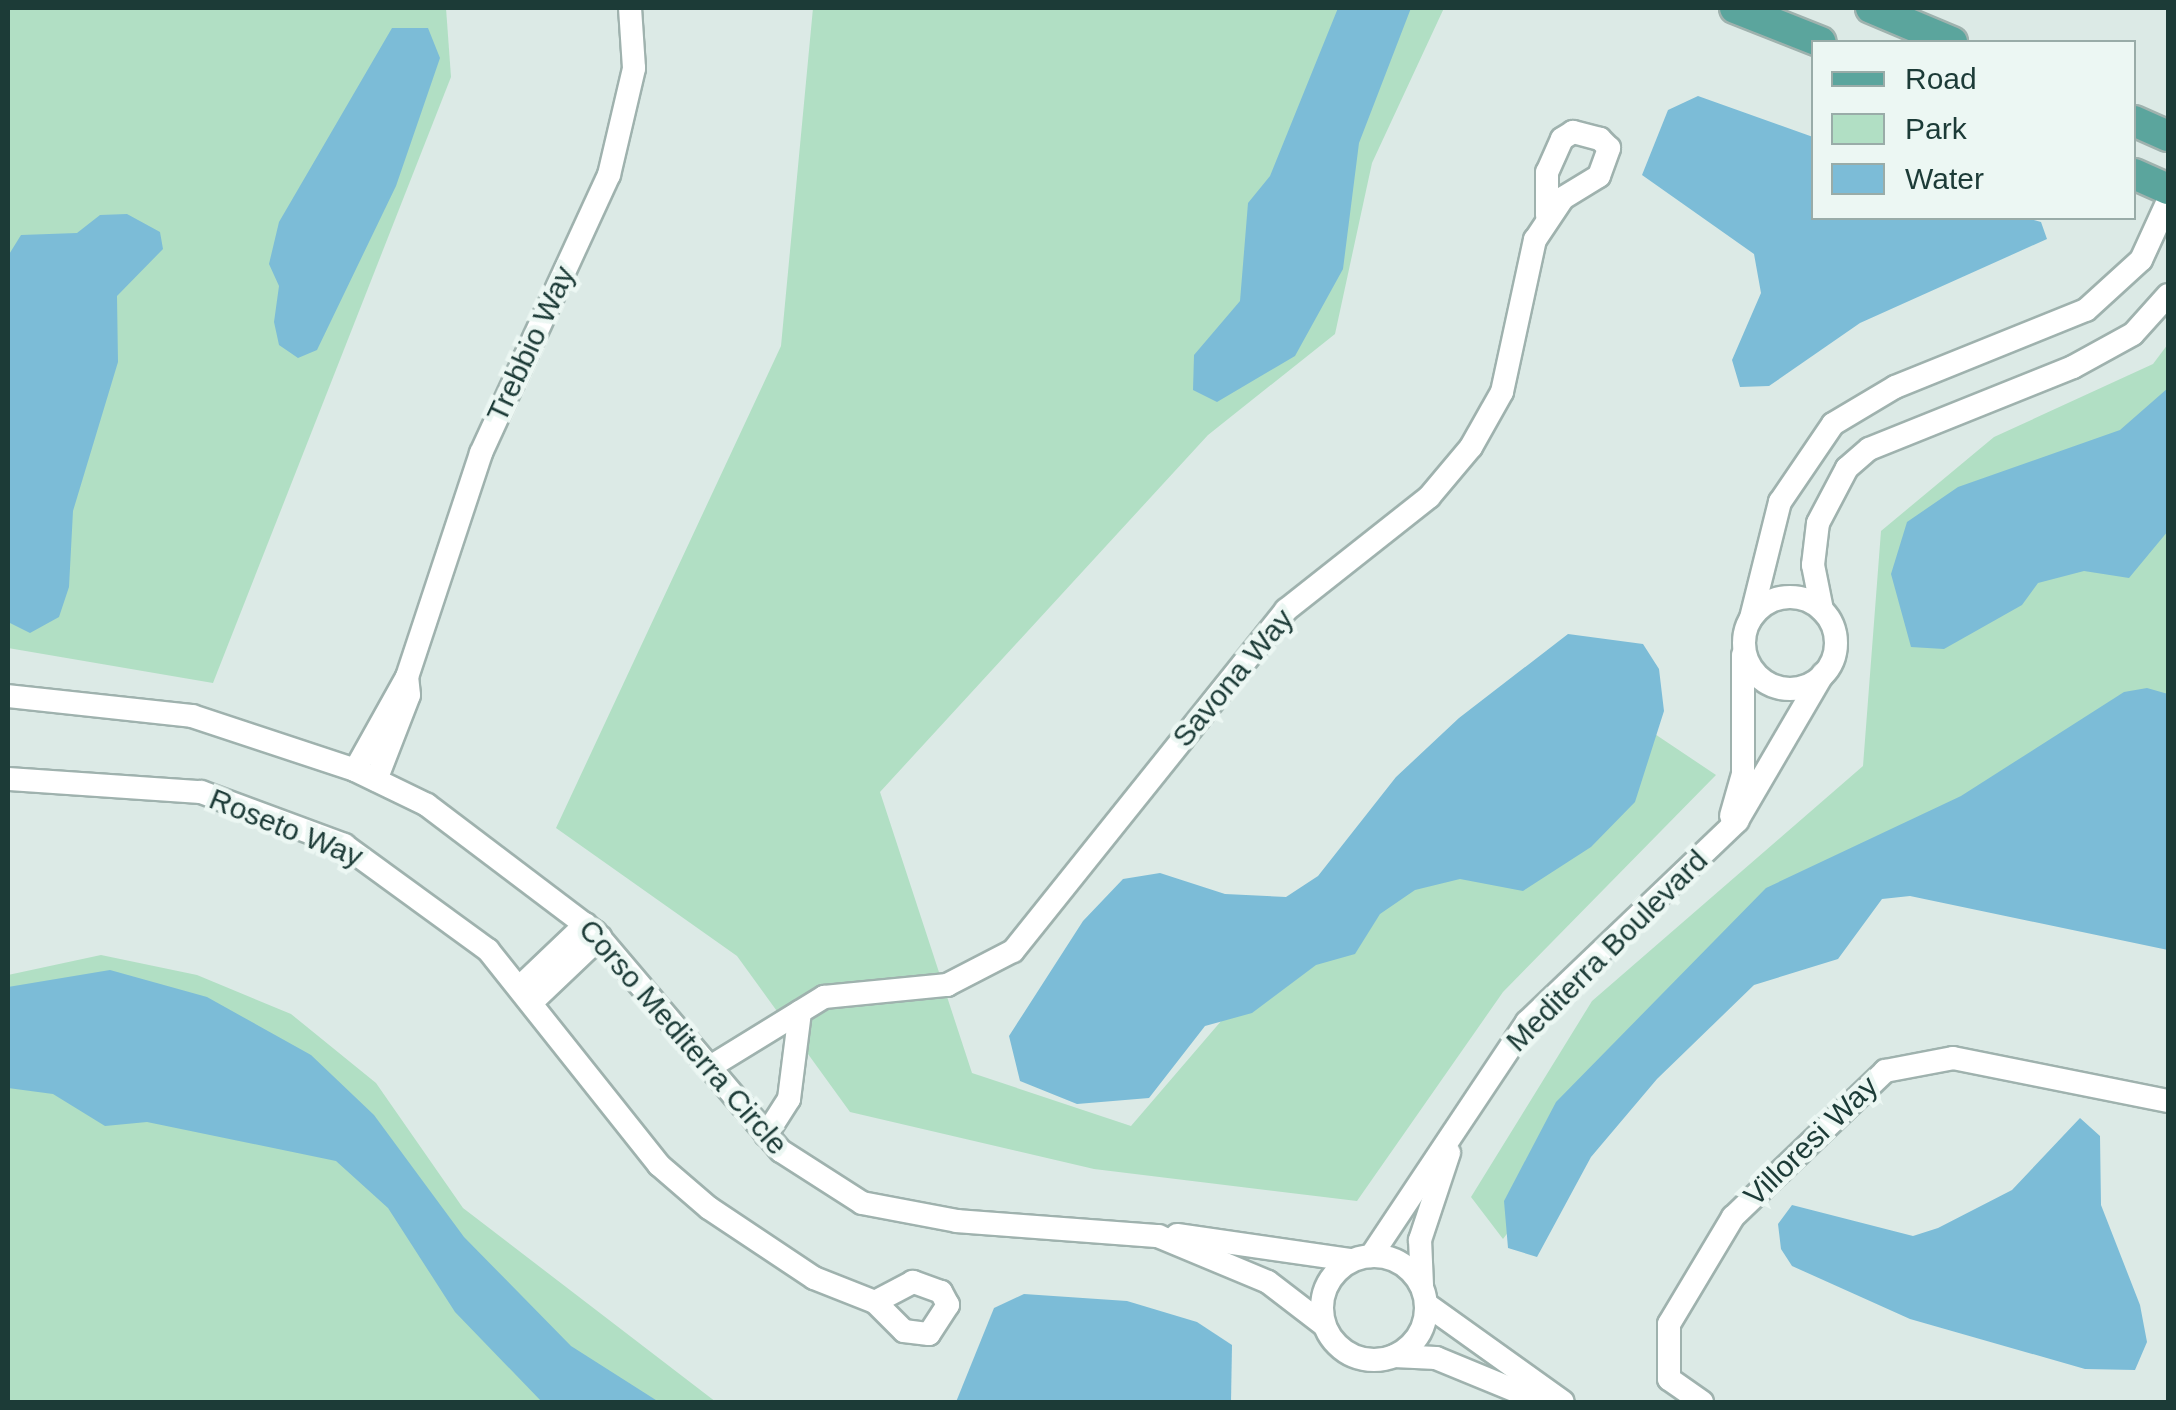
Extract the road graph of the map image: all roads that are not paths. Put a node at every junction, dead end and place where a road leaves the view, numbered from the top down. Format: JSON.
{"nodes":[{"id":1,"x":630,"y":8,"type":"edge"},
{"id":2,"x":1734,"y":8,"type":"edge"},
{"id":3,"x":1871,"y":8,"type":"edge"},
{"id":4,"x":1816,"y":40,"type":"edge"},
{"id":5,"x":1947,"y":40,"type":"edge"},
{"id":6,"x":2136,"y":122,"type":"edge"},
{"id":7,"x":2168,"y":136,"type":"edge"},
{"id":8,"x":2136,"y":175,"type":"edge"},
{"id":9,"x":2168,"y":189,"type":"edge"},
{"id":10,"x":2168,"y":201,"type":"edge"},
{"id":11,"x":1547,"y":216,"type":"dead end"},
{"id":12,"x":2168,"y":295,"type":"edge"},
{"id":13,"x":1822,"y":610,"type":"junction"},
{"id":14,"x":1751,"y":618,"type":"junction"},
{"id":15,"x":1744,"y":643,"type":"junction"},
{"id":16,"x":1823,"y":674,"type":"junction"},
{"id":17,"x":8,"y":696,"type":"edge"},
{"id":18,"x":366,"y":775,"type":"junction"},
{"id":19,"x":8,"y":778,"type":"edge"},
{"id":20,"x":1722,"y":837,"type":"junction"},
{"id":21,"x":593,"y":930,"type":"junction"},
{"id":22,"x":529,"y":992,"type":"junction"},
{"id":23,"x":800,"y":1012,"type":"junction"},
{"id":24,"x":710,"y":1067,"type":"junction"},
{"id":25,"x":2168,"y":1100,"type":"edge"},
{"id":26,"x":1461,"y":1116,"type":"junction"},
{"id":27,"x":766,"y":1135,"type":"junction"},
{"id":28,"x":1158,"y":1236,"type":"junction"},
{"id":29,"x":1362,"y":1258,"type":"junction"},
{"id":30,"x":1424,"y":1296,"type":"junction"},
{"id":31,"x":876,"y":1302,"type":"dead end"},
{"id":32,"x":1324,"y":1325,"type":"junction"},
{"id":33,"x":1394,"y":1356,"type":"junction"},
{"id":34,"x":1542,"y":1402,"type":"edge"},
{"id":35,"x":1564,"y":1402,"type":"edge"},
{"id":36,"x":1702,"y":1402,"type":"edge"}],
"edges":[{"from":1,"to":18,"type":"street","name":"Trebbio Way"},
{"from":2,"to":4,"type":"main road"},
{"from":3,"to":5,"type":"main road"},
{"from":6,"to":7,"type":"main road"},
{"from":8,"to":9,"type":"main road"},
{"from":10,"to":14,"type":"street"},
{"from":11,"to":23,"type":"street","name":"Savona Way"},
{"from":12,"to":13,"type":"street"},
{"from":13,"to":14,"type":"street"},
{"from":13,"to":16,"type":"street"},
{"from":14,"to":15,"type":"street"},
{"from":15,"to":16,"type":"street"},
{"from":15,"to":20,"type":"street","name":"Mediterra Boulevard"},
{"from":16,"to":20,"type":"street","name":"Mediterra Boulevard"},
{"from":17,"to":18,"type":"street","name":"Corso Mediterra Circle"},
{"from":18,"to":21,"type":"street","name":"Corso Mediterra Circle"},
{"from":19,"to":22,"type":"street","name":"Roseto Way"},
{"from":20,"to":26,"type":"street","name":"Mediterra Boulevard"},
{"from":21,"to":22,"type":"street"},
{"from":21,"to":24,"type":"street","name":"Corso Mediterra Circle"},
{"from":22,"to":31,"type":"street","name":"Roseto Way"},
{"from":23,"to":24,"type":"street","name":"Savona Way"},
{"from":23,"to":27,"type":"street"},
{"from":24,"to":27,"type":"street","name":"Corso Mediterra Circle"},
{"from":25,"to":36,"type":"street","name":"Villoresi Way"},
{"from":26,"to":29,"type":"street","name":"Mediterra Boulevard"},
{"from":26,"to":30,"type":"street","name":"Mediterra Boulevard"},
{"from":27,"to":28,"type":"street","name":"Corso Mediterra Circle"},
{"from":28,"to":29,"type":"street","name":"Corso Mediterra Circle"},
{"from":28,"to":32,"type":"street","name":"Corso Mediterra Circle"},
{"from":29,"to":30,"type":"street","name":"Corso Mediterra Circle"},
{"from":29,"to":32,"type":"street"},
{"from":30,"to":33,"type":"street"},
{"from":30,"to":35,"type":"street","name":"Corso Mediterra Circle"},
{"from":32,"to":33,"type":"street","name":"Corso Mediterra Circle"},
{"from":33,"to":34,"type":"street","name":"Corso Mediterra Circle"}]}
